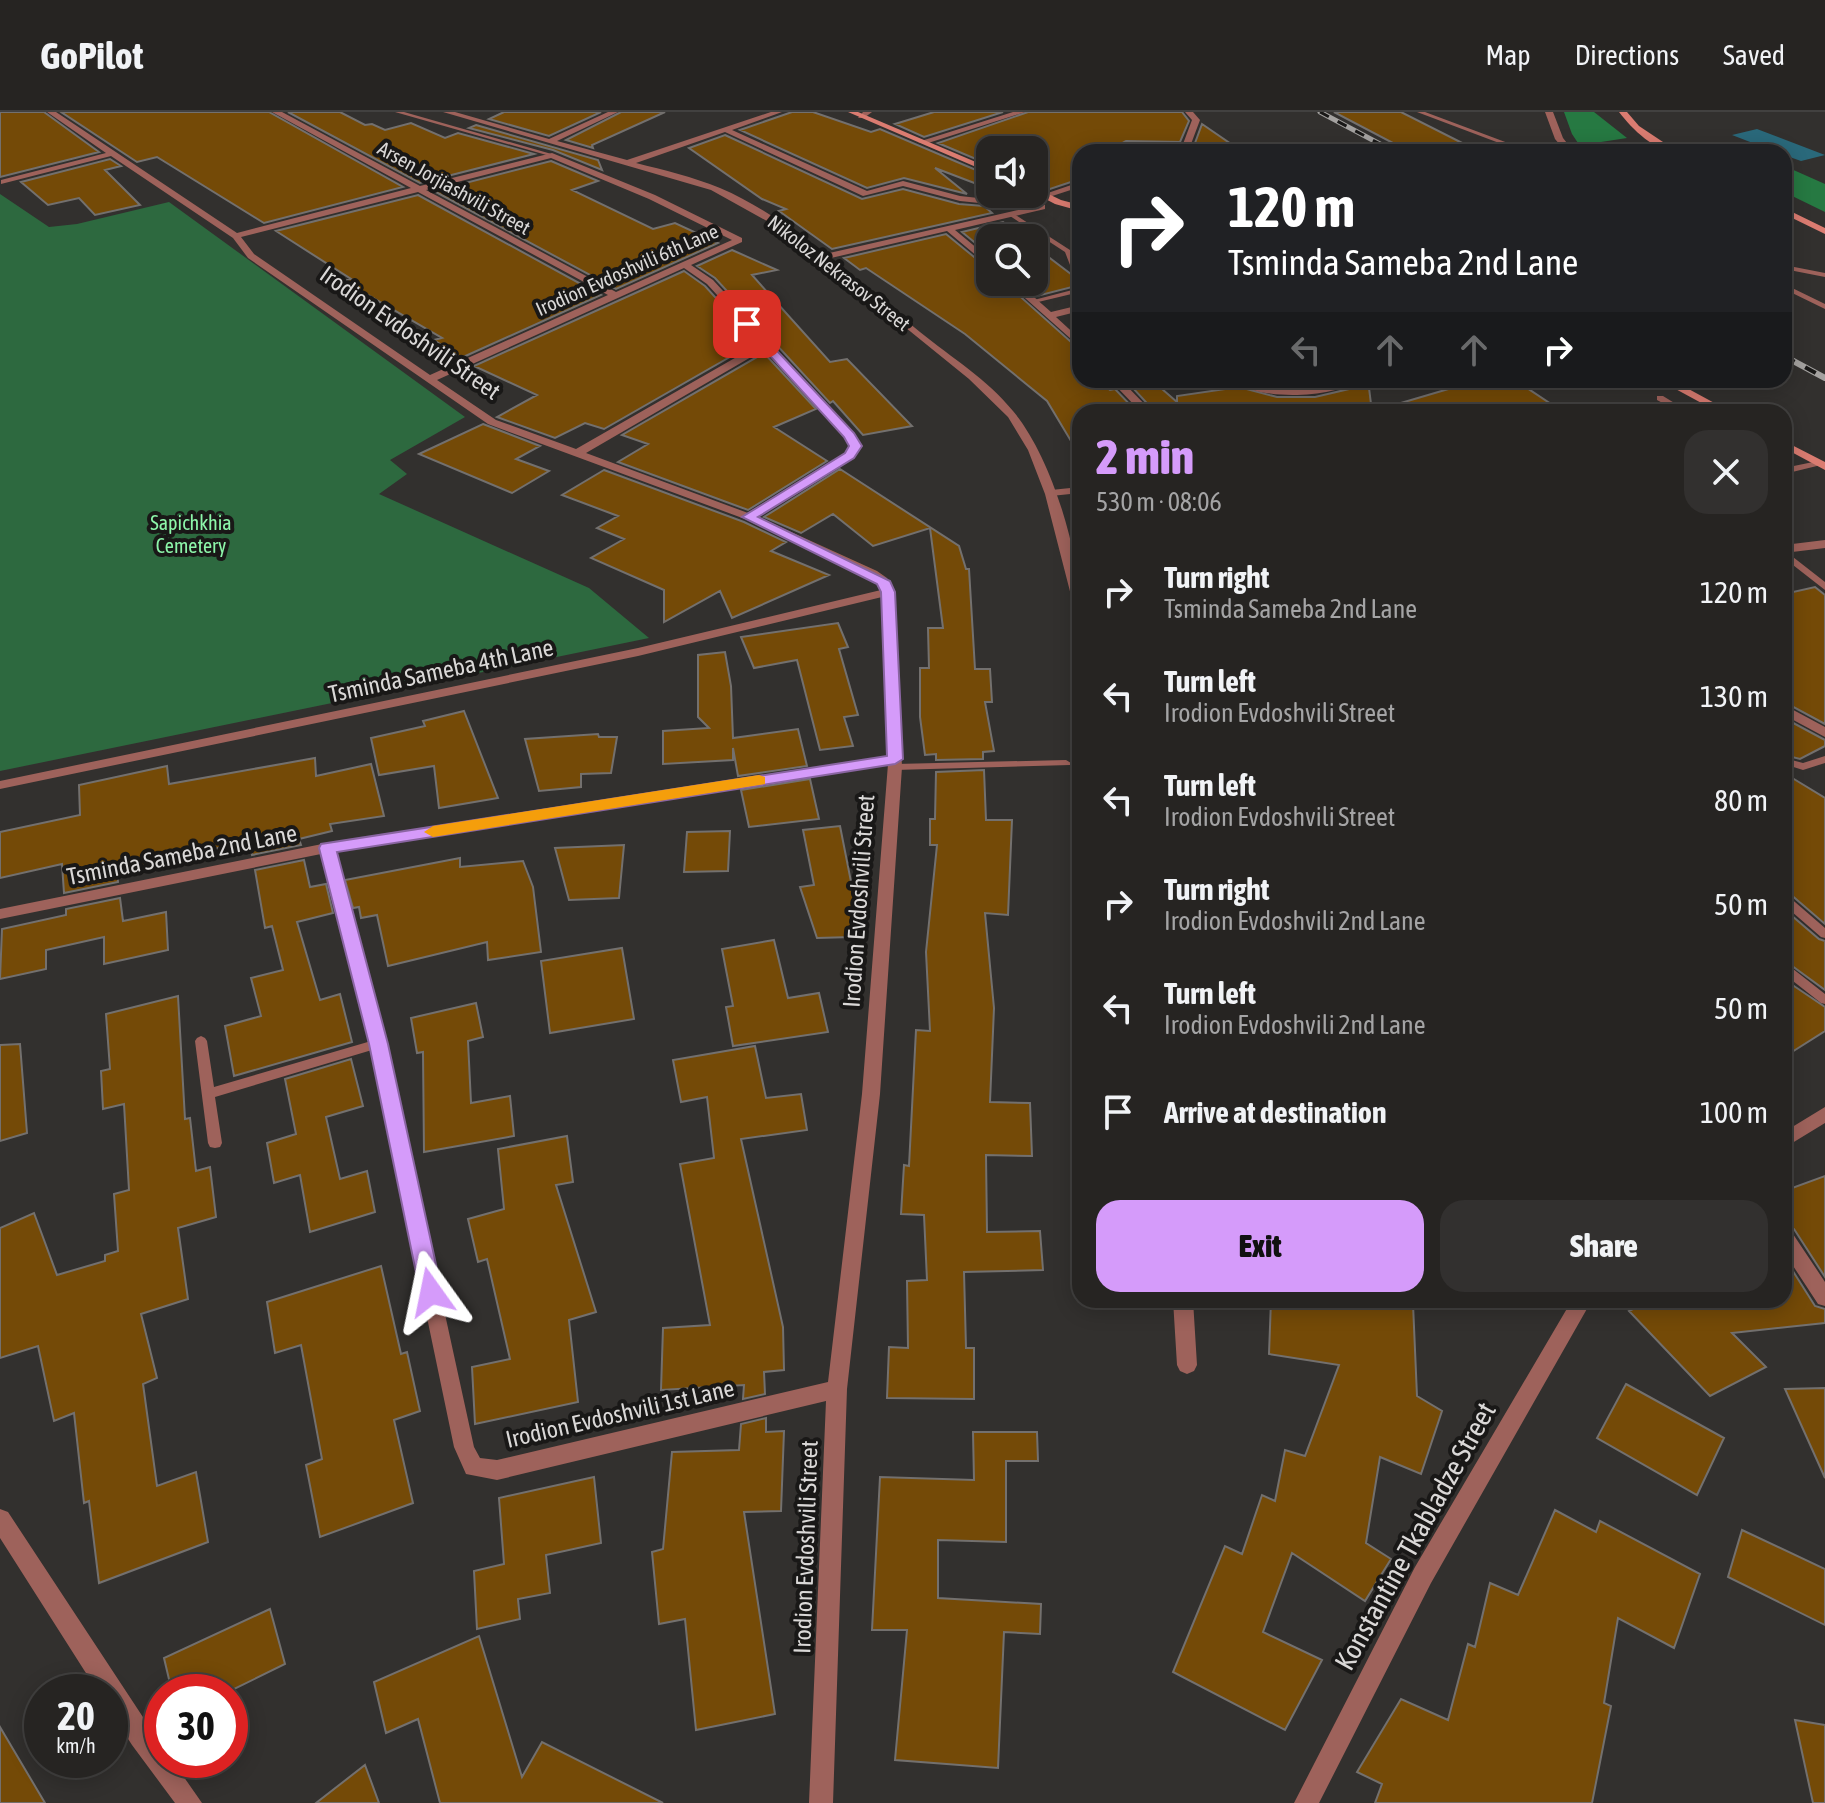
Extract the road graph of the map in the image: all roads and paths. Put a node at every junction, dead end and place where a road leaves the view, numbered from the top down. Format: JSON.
{"nodes":[{"id":1,"x":51,"y":112,"type":"edge"},
{"id":2,"x":276,"y":112,"type":"edge"},
{"id":3,"x":398,"y":112,"type":"edge"},
{"id":4,"x":447,"y":112,"type":"edge"},
{"id":5,"x":614,"y":112,"type":"edge"},
{"id":6,"x":778,"y":112,"type":"edge"},
{"id":7,"x":1021,"y":112,"type":"edge"},
{"id":8,"x":1189,"y":112,"type":"edge"},
{"id":9,"x":1420,"y":112,"type":"edge"},
{"id":10,"x":1549,"y":112,"type":"edge"},
{"id":11,"x":1623,"y":112,"type":"edge"},
{"id":12,"x":860,"y":113,"type":"edge"},
{"id":13,"x":726,"y":130,"type":"junction"},
{"id":14,"x":552,"y":141,"type":"junction"},
{"id":15,"x":922,"y":142,"type":"junction"},
{"id":16,"x":1187,"y":144,"type":"edge"},
{"id":17,"x":1507,"y":144,"type":"edge"},
{"id":18,"x":1563,"y":144,"type":"edge"},
{"id":19,"x":1661,"y":144,"type":"edge"},
{"id":20,"x":114,"y":153,"type":"junction"},
{"id":21,"x":552,"y":155,"type":"junction"},
{"id":22,"x":626,"y":163,"type":"junction"},
{"id":23,"x":976,"y":165,"type":"edge"},
{"id":24,"x":4,"y":182,"type":"dead end"},
{"id":25,"x":1072,"y":187,"type":"edge"},
{"id":26,"x":420,"y":189,"type":"junction"},
{"id":27,"x":1048,"y":194,"type":"edge"},
{"id":28,"x":1048,"y":196,"type":"edge"},
{"id":29,"x":976,"y":200,"type":"edge"},
{"id":30,"x":1058,"y":202,"type":"junction"},
{"id":31,"x":1048,"y":205,"type":"edge"},
{"id":32,"x":1072,"y":206,"type":"edge"},
{"id":33,"x":1038,"y":208,"type":"edge"},
{"id":34,"x":1012,"y":215,"type":"junction"},
{"id":35,"x":1792,"y":215,"type":"edge"},
{"id":36,"x":950,"y":230,"type":"junction"},
{"id":37,"x":1825,"y":231,"type":"edge"},
{"id":38,"x":236,"y":236,"type":"junction"},
{"id":39,"x":976,"y":252,"type":"edge"},
{"id":40,"x":824,"y":257,"type":"junction"},
{"id":41,"x":684,"y":264,"type":"junction"},
{"id":42,"x":1072,"y":264,"type":"edge"},
{"id":43,"x":1792,"y":269,"type":"edge"},
{"id":44,"x":1825,"y":275,"type":"edge"},
{"id":45,"x":1792,"y":290,"type":"edge"},
{"id":46,"x":1072,"y":292,"type":"edge"},
{"id":47,"x":615,"y":295,"type":"junction"},
{"id":48,"x":1028,"y":296,"type":"edge"},
{"id":49,"x":1034,"y":301,"type":"junction"},
{"id":50,"x":1825,"y":307,"type":"edge"},
{"id":51,"x":1072,"y":310,"type":"edge"},
{"id":52,"x":1051,"y":315,"type":"junction"},
{"id":53,"x":1072,"y":336,"type":"edge"},
{"id":54,"x":765,"y":345,"type":"junction"},
{"id":55,"x":430,"y":379,"type":"junction"},
{"id":56,"x":1123,"y":388,"type":"edge"},
{"id":57,"x":1255,"y":388,"type":"edge"},
{"id":58,"x":1328,"y":388,"type":"edge"},
{"id":59,"x":1680,"y":388,"type":"edge"},
{"id":60,"x":1660,"y":398,"type":"dead end"},
{"id":61,"x":1139,"y":404,"type":"edge"},
{"id":62,"x":1671,"y":404,"type":"edge"},
{"id":63,"x":1710,"y":404,"type":"edge"},
{"id":64,"x":1792,"y":449,"type":"edge"},
{"id":65,"x":578,"y":453,"type":"junction"},
{"id":66,"x":1821,"y":465,"type":"edge"},
{"id":67,"x":1792,"y":468,"type":"edge"},
{"id":68,"x":1072,"y":491,"type":"edge"},
{"id":69,"x":1051,"y":493,"type":"junction"},
{"id":70,"x":749,"y":517,"type":"junction"},
{"id":71,"x":1825,"y":544,"type":"edge"},
{"id":72,"x":1792,"y":550,"type":"edge"},
{"id":73,"x":1792,"y":558,"type":"edge"},
{"id":74,"x":1072,"y":576,"type":"edge"},
{"id":75,"x":1825,"y":587,"type":"edge"},
{"id":76,"x":888,"y":592,"type":"junction"},
{"id":77,"x":1792,"y":714,"type":"edge"},
{"id":78,"x":1825,"y":733,"type":"edge"},
{"id":79,"x":1825,"y":759,"type":"edge"},
{"id":80,"x":895,"y":763,"type":"junction"},
{"id":81,"x":1066,"y":763,"type":"dead end"},
{"id":82,"x":1792,"y":764,"type":"edge"},
{"id":83,"x":0,"y":785,"type":"edge"},
{"id":84,"x":327,"y":848,"type":"junction"},
{"id":85,"x":1792,"y":906,"type":"edge"},
{"id":86,"x":0,"y":914,"type":"edge"},
{"id":87,"x":1825,"y":934,"type":"edge"},
{"id":88,"x":1792,"y":974,"type":"edge"},
{"id":89,"x":1825,"y":1000,"type":"edge"},
{"id":90,"x":201,"y":1041,"type":"dead end"},
{"id":91,"x":378,"y":1044,"type":"junction"},
{"id":92,"x":208,"y":1094,"type":"junction"},
{"id":93,"x":1825,"y":1114,"type":"edge"},
{"id":94,"x":1792,"y":1136,"type":"edge"},
{"id":95,"x":215,"y":1143,"type":"dead end"},
{"id":96,"x":1792,"y":1248,"type":"edge"},
{"id":97,"x":1825,"y":1298,"type":"edge"},
{"id":98,"x":1183,"y":1308,"type":"edge"},
{"id":99,"x":1577,"y":1308,"type":"edge"},
{"id":100,"x":1187,"y":1365,"type":"dead end"},
{"id":101,"x":837,"y":1389,"type":"junction"},
{"id":102,"x":0,"y":1519,"type":"edge"},
{"id":103,"x":190,"y":1803,"type":"edge"},
{"id":104,"x":821,"y":1803,"type":"edge"},
{"id":105,"x":1306,"y":1803,"type":"edge"}],
"edges":[{"from":1,"to":20,"type":"street","name":"Irodion Evdoshvili Street"},
{"from":2,"to":26,"type":"street","name":"Arsen Jorjiashvili Street"},
{"from":3,"to":21,"type":"lane"},
{"from":4,"to":14,"type":"street","name":"Nikoloz Nekrasov Street"},
{"from":5,"to":14,"type":"street"},
{"from":6,"to":13,"type":"street"},
{"from":7,"to":15,"type":"street"},
{"from":8,"to":16,"type":"street"},
{"from":9,"to":17,"type":"lane"},
{"from":10,"to":18,"type":"street"},
{"from":11,"to":19,"type":"street"},
{"from":12,"to":15,"type":"street"},
{"from":13,"to":22,"type":"street"},
{"from":13,"to":29,"type":"street"},
{"from":14,"to":22,"type":"street","name":"Nikoloz Nekrasov Street"},
{"from":15,"to":23,"type":"street"},
{"from":20,"to":24,"type":"street"},
{"from":20,"to":38,"type":"street","name":"Irodion Evdoshvili Street"},
{"from":21,"to":26,"type":"street"},
{"from":21,"to":41,"type":"street","name":"Irodion Evdoshvili 6th Lane"},
{"from":22,"to":40,"type":"street","name":"Nikoloz Nekrasov Street"},
{"from":25,"to":27,"type":"street"},
{"from":26,"to":38,"type":"street"},
{"from":26,"to":47,"type":"street","name":"Arsen Jorjiashvili Street"},
{"from":28,"to":30,"type":"street"},
{"from":30,"to":31,"type":"street"},
{"from":30,"to":32,"type":"street"},
{"from":33,"to":34,"type":"street"},
{"from":34,"to":36,"type":"street"},
{"from":34,"to":42,"type":"lane"},
{"from":35,"to":37,"type":"street"},
{"from":36,"to":39,"type":"street"},
{"from":36,"to":40,"type":"street"},
{"from":38,"to":55,"type":"street","name":"Irodion Evdoshvili Street"},
{"from":40,"to":69,"type":"street","name":"Nikoloz Nekrasov Street"},
{"from":41,"to":47,"type":"street","name":"Irodion Evdoshvili 6th Lane"},
{"from":41,"to":54,"type":"street"},
{"from":43,"to":44,"type":"lane"},
{"from":45,"to":50,"type":"lane"},
{"from":46,"to":49,"type":"lane"},
{"from":47,"to":55,"type":"street","name":"Irodion Evdoshvili 6th Lane"},
{"from":48,"to":49,"type":"street"},
{"from":49,"to":52,"type":"street"},
{"from":51,"to":52,"type":"street"},
{"from":52,"to":53,"type":"street"},
{"from":54,"to":65,"type":"street"},
{"from":54,"to":70,"type":"street"},
{"from":55,"to":65,"type":"street","name":"Irodion Evdoshvili Street"},
{"from":56,"to":61,"type":"street"},
{"from":57,"to":58,"type":"street"},
{"from":59,"to":63,"type":"street"},
{"from":60,"to":62,"type":"lane"},
{"from":64,"to":66,"type":"street"},
{"from":65,"to":70,"type":"street","name":"Irodion Evdoshvili Street"},
{"from":66,"to":67,"type":"lane"},
{"from":68,"to":69,"type":"lane"},
{"from":69,"to":74,"type":"street","name":"Nikoloz Nekrasov Street"},
{"from":70,"to":76,"type":"street","name":"Irodion Evdoshvili Street"},
{"from":71,"to":72,"type":"street"},
{"from":73,"to":75,"type":"lane"},
{"from":76,"to":80,"type":"street","name":"Irodion Evdoshvili Street"},
{"from":76,"to":83,"type":"street","name":"Tsminda Sameba 4th Lane"},
{"from":77,"to":78,"type":"street"},
{"from":79,"to":82,"type":"lane"},
{"from":80,"to":81,"type":"lane"},
{"from":80,"to":84,"type":"street","name":"Tsminda Sameba 2nd Lane"},
{"from":80,"to":101,"type":"street","name":"Irodion Evdoshvili Street"},
{"from":84,"to":86,"type":"street","name":"Tsminda Sameba 2nd Lane"},
{"from":84,"to":91,"type":"street","name":"Irodion Evdoshvili 1st Lane"},
{"from":85,"to":87,"type":"lane"},
{"from":88,"to":89,"type":"lane"},
{"from":90,"to":92,"type":"lane"},
{"from":91,"to":92,"type":"lane"},
{"from":91,"to":101,"type":"street","name":"Irodion Evdoshvili 1st Lane"},
{"from":92,"to":95,"type":"lane"},
{"from":93,"to":94,"type":"street"},
{"from":96,"to":97,"type":"street"},
{"from":98,"to":100,"type":"street"},
{"from":99,"to":105,"type":"street","name":"Konstantine Tkabladze Street"},
{"from":101,"to":104,"type":"street","name":"Irodion Evdoshvili Street"},
{"from":102,"to":103,"type":"street"}]}
